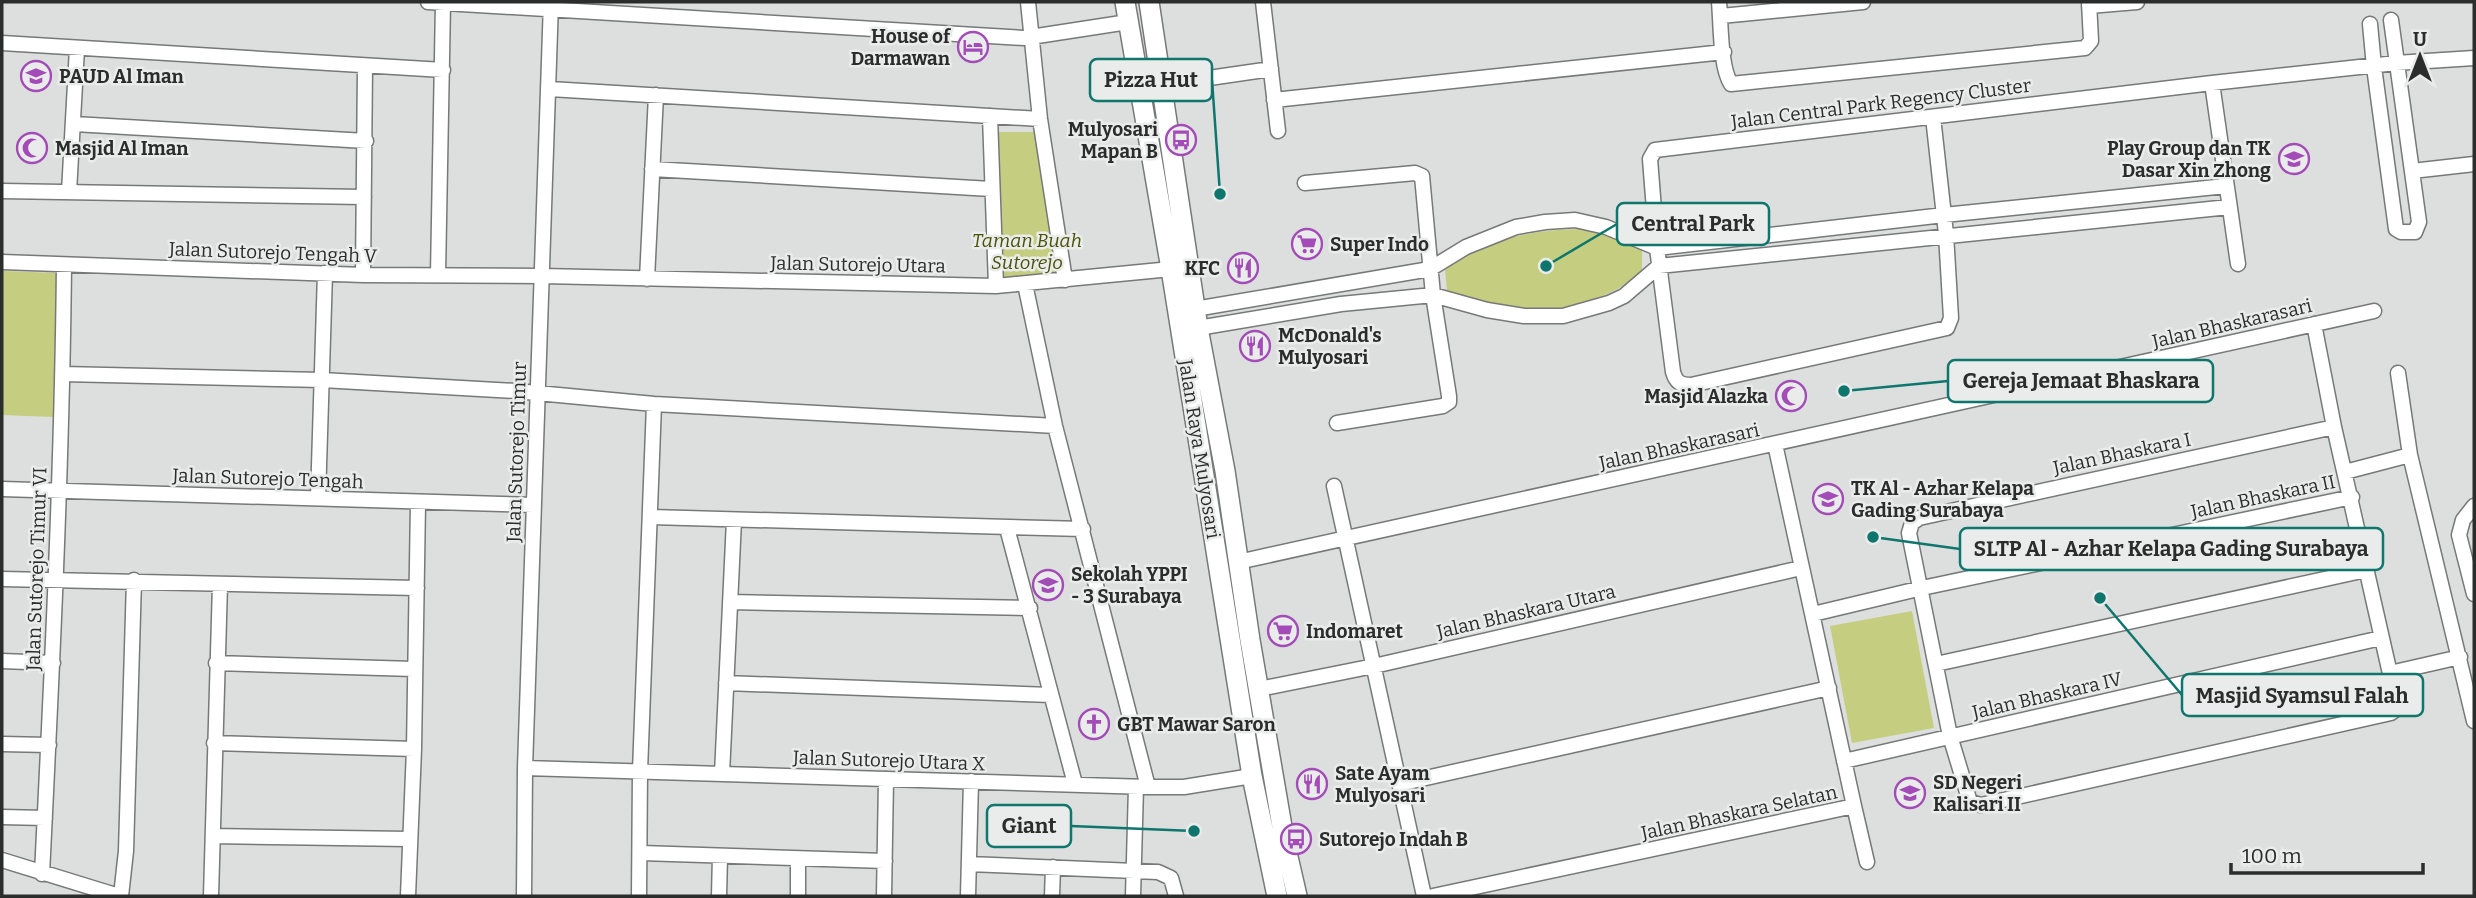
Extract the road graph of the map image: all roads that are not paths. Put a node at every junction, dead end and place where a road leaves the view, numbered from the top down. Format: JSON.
{"nodes":[{"id":1,"x":435,"y":2,"type":"edge"},
{"id":2,"x":1028,"y":2,"type":"edge"},
{"id":3,"x":1125,"y":2,"type":"edge"},
{"id":4,"x":1149,"y":2,"type":"edge"},
{"id":5,"x":1264,"y":2,"type":"edge"},
{"id":6,"x":1863,"y":2,"type":"edge"},
{"id":7,"x":2137,"y":2,"type":"edge"},
{"id":8,"x":2089,"y":4,"type":"edge"},
{"id":9,"x":551,"y":6,"type":"edge"},
{"id":10,"x":1720,"y":9,"type":"edge"},
{"id":11,"x":2391,"y":20,"type":"dead end"},
{"id":12,"x":1128,"y":22,"type":"junction"},
{"id":13,"x":2370,"y":24,"type":"dead end"},
{"id":14,"x":1032,"y":38,"type":"junction"},
{"id":15,"x":2,"y":43,"type":"edge"},
{"id":16,"x":78,"y":48,"type":"junction"},
{"id":17,"x":1156,"y":48,"type":"junction"},
{"id":18,"x":1724,"y":52,"type":"junction"},
{"id":19,"x":1134,"y":53,"type":"junction"},
{"id":20,"x":2474,"y":58,"type":"edge"},
{"id":21,"x":2396,"y":63,"type":"junction"},
{"id":22,"x":365,"y":66,"type":"junction"},
{"id":23,"x":2374,"y":67,"type":"junction"},
{"id":24,"x":1271,"y":69,"type":"junction"},
{"id":25,"x":443,"y":70,"type":"junction"},
{"id":26,"x":2212,"y":83,"type":"junction"},
{"id":27,"x":1161,"y":85,"type":"junction"},
{"id":28,"x":550,"y":89,"type":"dead end"},
{"id":29,"x":656,"y":95,"type":"junction"},
{"id":30,"x":1274,"y":100,"type":"junction"},
{"id":31,"x":990,"y":116,"type":"junction"},
{"id":32,"x":1933,"y":117,"type":"junction"},
{"id":33,"x":1040,"y":119,"type":"junction"},
{"id":34,"x":74,"y":124,"type":"junction"},
{"id":35,"x":1278,"y":131,"type":"dead end"},
{"id":36,"x":366,"y":141,"type":"junction"},
{"id":37,"x":2474,"y":164,"type":"edge"},
{"id":38,"x":652,"y":169,"type":"junction"},
{"id":39,"x":2412,"y":171,"type":"junction"},
{"id":40,"x":1305,"y":183,"type":"dead end"},
{"id":41,"x":2227,"y":186,"type":"junction"},
{"id":42,"x":991,"y":189,"type":"junction"},
{"id":43,"x":2,"y":191,"type":"edge"},
{"id":44,"x":69,"y":192,"type":"junction"},
{"id":45,"x":364,"y":197,"type":"junction"},
{"id":46,"x":2230,"y":207,"type":"junction"},
{"id":47,"x":1944,"y":215,"type":"junction"},
{"id":48,"x":1946,"y":234,"type":"junction"},
{"id":49,"x":1657,"y":248,"type":"junction"},
{"id":50,"x":2,"y":262,"type":"edge"},
{"id":51,"x":2238,"y":264,"type":"dead end"},
{"id":52,"x":64,"y":265,"type":"junction"},
{"id":53,"x":1659,"y":266,"type":"junction"},
{"id":54,"x":1171,"y":269,"type":"junction"},
{"id":55,"x":1430,"y":269,"type":"junction"},
{"id":56,"x":325,"y":273,"type":"junction"},
{"id":57,"x":363,"y":275,"type":"junction"},
{"id":58,"x":438,"y":275,"type":"junction"},
{"id":59,"x":543,"y":276,"type":"junction"},
{"id":60,"x":648,"y":279,"type":"junction"},
{"id":61,"x":1065,"y":280,"type":"junction"},
{"id":62,"x":1025,"y":284,"type":"junction"},
{"id":63,"x":1338,"y":284,"type":"junction"},
{"id":64,"x":996,"y":286,"type":"junction"},
{"id":65,"x":1433,"y":295,"type":"junction"},
{"id":66,"x":1341,"y":304,"type":"junction"},
{"id":67,"x":2374,"y":312,"type":"dead end"},
{"id":68,"x":1196,"y":318,"type":"junction"},
{"id":69,"x":2314,"y":324,"type":"junction"},
{"id":70,"x":2398,"y":373,"type":"dead end"},
{"id":71,"x":63,"y":374,"type":"junction"},
{"id":72,"x":321,"y":380,"type":"junction"},
{"id":73,"x":537,"y":394,"type":"junction"},
{"id":74,"x":654,"y":404,"type":"junction"},
{"id":75,"x":1338,"y":424,"type":"dead end"},
{"id":76,"x":1055,"y":426,"type":"junction"},
{"id":77,"x":2334,"y":427,"type":"junction"},
{"id":78,"x":1775,"y":444,"type":"junction"},
{"id":79,"x":2410,"y":455,"type":"junction"},
{"id":80,"x":2345,"y":472,"type":"junction"},
{"id":81,"x":1334,"y":486,"type":"dead end"},
{"id":82,"x":2,"y":489,"type":"edge"},
{"id":83,"x":58,"y":490,"type":"junction"},
{"id":84,"x":2352,"y":497,"type":"junction"},
{"id":85,"x":318,"y":498,"type":"junction"},
{"id":86,"x":418,"y":503,"type":"junction"},
{"id":87,"x":534,"y":505,"type":"junction"},
{"id":88,"x":2474,"y":506,"type":"edge"},
{"id":89,"x":651,"y":517,"type":"junction"},
{"id":90,"x":734,"y":520,"type":"junction"},
{"id":91,"x":1007,"y":528,"type":"junction"},
{"id":92,"x":1083,"y":530,"type":"junction"},
{"id":93,"x":1346,"y":539,"type":"junction"},
{"id":94,"x":1238,"y":562,"type":"junction"},
{"id":95,"x":1801,"y":568,"type":"junction"},
{"id":96,"x":2366,"y":570,"type":"junction"},
{"id":97,"x":56,"y":578,"type":"junction"},
{"id":98,"x":2,"y":579,"type":"edge"},
{"id":99,"x":134,"y":580,"type":"junction"},
{"id":100,"x":220,"y":584,"type":"junction"},
{"id":101,"x":417,"y":588,"type":"junction"},
{"id":102,"x":1922,"y":588,"type":"junction"},
{"id":103,"x":2474,"y":594,"type":"edge"},
{"id":104,"x":730,"y":602,"type":"junction"},
{"id":105,"x":1030,"y":608,"type":"junction"},
{"id":106,"x":1814,"y":614,"type":"junction"},
{"id":107,"x":2381,"y":638,"type":"junction"},
{"id":108,"x":1240,"y":642,"type":"junction"},
{"id":109,"x":2460,"y":657,"type":"junction"},
{"id":110,"x":2,"y":661,"type":"edge"},
{"id":111,"x":53,"y":663,"type":"junction"},
{"id":112,"x":216,"y":663,"type":"junction"},
{"id":113,"x":1936,"y":664,"type":"junction"},
{"id":114,"x":1374,"y":666,"type":"junction"},
{"id":115,"x":414,"y":669,"type":"junction"},
{"id":116,"x":2390,"y":673,"type":"junction"},
{"id":117,"x":726,"y":682,"type":"junction"},
{"id":118,"x":1829,"y":688,"type":"junction"},
{"id":119,"x":1259,"y":689,"type":"junction"},
{"id":120,"x":1051,"y":695,"type":"junction"},
{"id":121,"x":2474,"y":721,"type":"edge"},
{"id":122,"x":1950,"y":737,"type":"junction"},
{"id":123,"x":214,"y":743,"type":"junction"},
{"id":124,"x":2,"y":744,"type":"edge"},
{"id":125,"x":49,"y":745,"type":"junction"},
{"id":126,"x":414,"y":749,"type":"junction"},
{"id":127,"x":1844,"y":761,"type":"junction"},
{"id":128,"x":525,"y":768,"type":"junction"},
{"id":129,"x":640,"y":771,"type":"junction"},
{"id":130,"x":722,"y":774,"type":"junction"},
{"id":131,"x":1252,"y":776,"type":"junction"},
{"id":132,"x":886,"y":779,"type":"junction"},
{"id":133,"x":971,"y":781,"type":"junction"},
{"id":134,"x":1075,"y":784,"type":"junction"},
{"id":135,"x":1399,"y":784,"type":"junction"},
{"id":136,"x":1142,"y":787,"type":"junction"},
{"id":137,"x":1854,"y":806,"type":"junction"},
{"id":138,"x":2,"y":817,"type":"edge"},
{"id":139,"x":45,"y":818,"type":"junction"},
{"id":140,"x":214,"y":836,"type":"junction"},
{"id":141,"x":409,"y":839,"type":"junction"},
{"id":142,"x":641,"y":853,"type":"junction"},
{"id":143,"x":720,"y":856,"type":"junction"},
{"id":144,"x":798,"y":859,"type":"junction"},
{"id":145,"x":2,"y":860,"type":"edge"},
{"id":146,"x":885,"y":862,"type":"junction"},
{"id":147,"x":1867,"y":862,"type":"dead end"},
{"id":148,"x":969,"y":864,"type":"junction"},
{"id":149,"x":1053,"y":867,"type":"junction"},
{"id":150,"x":1133,"y":870,"type":"junction"},
{"id":151,"x":42,"y":874,"type":"junction"},
{"id":152,"x":120,"y":896,"type":"edge"},
{"id":153,"x":211,"y":896,"type":"edge"},
{"id":154,"x":408,"y":896,"type":"edge"},
{"id":155,"x":524,"y":896,"type":"edge"},
{"id":156,"x":639,"y":896,"type":"edge"},
{"id":157,"x":719,"y":896,"type":"edge"},
{"id":158,"x":798,"y":896,"type":"edge"},
{"id":159,"x":884,"y":896,"type":"edge"},
{"id":160,"x":968,"y":896,"type":"edge"},
{"id":161,"x":1052,"y":896,"type":"edge"},
{"id":162,"x":1133,"y":896,"type":"edge"},
{"id":163,"x":1176,"y":896,"type":"edge"},
{"id":164,"x":1278,"y":896,"type":"edge"},
{"id":165,"x":1297,"y":896,"type":"edge"},
{"id":166,"x":1424,"y":896,"type":"edge"},
{"id":167,"x":1433,"y":896,"type":"edge"}],
"edges":[{"from":1,"to":9,"type":"street"},
{"from":1,"to":25,"type":"street"},
{"from":2,"to":14,"type":"street"},
{"from":3,"to":12,"type":"main road","name":"Jalan Raya Mulyosari"},
{"from":4,"to":17,"type":"main road","name":"Jalan Raya Mulyosari"},
{"from":5,"to":24,"type":"street"},
{"from":6,"to":10,"type":"street"},
{"from":7,"to":8,"type":"street"},
{"from":8,"to":18,"type":"street"},
{"from":9,"to":14,"type":"street"},
{"from":9,"to":59,"type":"street","name":"Jalan Sutorejo Timur"},
{"from":10,"to":18,"type":"street"},
{"from":11,"to":21,"type":"street"},
{"from":12,"to":14,"type":"street"},
{"from":12,"to":19,"type":"main road","name":"Jalan Raya Mulyosari"},
{"from":13,"to":23,"type":"street"},
{"from":14,"to":33,"type":"street"},
{"from":15,"to":16,"type":"street"},
{"from":16,"to":22,"type":"street"},
{"from":16,"to":34,"type":"street"},
{"from":17,"to":19,"type":"main road"},
{"from":17,"to":27,"type":"main road","name":"Jalan Raya Mulyosari"},
{"from":18,"to":30,"type":"street"},
{"from":19,"to":54,"type":"main road","name":"Jalan Raya Mulyosari"},
{"from":20,"to":21,"type":"street","name":"Jalan Central Park Regency Cluster"},
{"from":21,"to":23,"type":"street","name":"Jalan Central Park Regency Cluster"},
{"from":21,"to":39,"type":"street"},
{"from":22,"to":25,"type":"street"},
{"from":22,"to":36,"type":"street"},
{"from":23,"to":26,"type":"street","name":"Jalan Central Park Regency Cluster"},
{"from":23,"to":39,"type":"street"},
{"from":24,"to":27,"type":"street"},
{"from":24,"to":30,"type":"street"},
{"from":25,"to":58,"type":"street"},
{"from":26,"to":32,"type":"street","name":"Jalan Central Park Regency Cluster"},
{"from":26,"to":41,"type":"street"},
{"from":27,"to":68,"type":"main road","name":"Jalan Raya Mulyosari"},
{"from":28,"to":29,"type":"street"},
{"from":29,"to":31,"type":"street"},
{"from":29,"to":38,"type":"street"},
{"from":30,"to":35,"type":"street"},
{"from":31,"to":33,"type":"street"},
{"from":31,"to":42,"type":"street"},
{"from":32,"to":47,"type":"street"},
{"from":32,"to":49,"type":"street","name":"Jalan Central Park Regency Cluster"},
{"from":33,"to":61,"type":"street"},
{"from":34,"to":36,"type":"street"},
{"from":34,"to":44,"type":"street"},
{"from":36,"to":45,"type":"street"},
{"from":37,"to":39,"type":"street"},
{"from":38,"to":42,"type":"street"},
{"from":38,"to":60,"type":"street"},
{"from":40,"to":55,"type":"street"},
{"from":41,"to":46,"type":"street"},
{"from":41,"to":47,"type":"street"},
{"from":42,"to":64,"type":"street"},
{"from":43,"to":44,"type":"street"},
{"from":44,"to":45,"type":"street"},
{"from":45,"to":57,"type":"street"},
{"from":46,"to":48,"type":"street"},
{"from":46,"to":51,"type":"street"},
{"from":47,"to":48,"type":"street"},
{"from":47,"to":49,"type":"street"},
{"from":48,"to":53,"type":"street"},
{"from":48,"to":53,"type":"street","name":"Jalan Central Park Regency Cluster"},
{"from":49,"to":53,"type":"street","name":"Jalan Central Park Regency Cluster"},
{"from":49,"to":55,"type":"street"},
{"from":50,"to":52,"type":"street","name":"Jalan Sutorejo Tengah V"},
{"from":52,"to":56,"type":"street","name":"Jalan Sutorejo Tengah V"},
{"from":52,"to":71,"type":"street","name":"Jalan Sutorejo Timur VI"},
{"from":53,"to":65,"type":"street"},
{"from":54,"to":61,"type":"street","name":"Jalan Sutorejo Utara"},
{"from":54,"to":108,"type":"main road","name":"Jalan Raya Mulyosari"},
{"from":55,"to":63,"type":"street"},
{"from":55,"to":65,"type":"street"},
{"from":56,"to":57,"type":"street","name":"Jalan Sutorejo Tengah V"},
{"from":56,"to":72,"type":"street"},
{"from":57,"to":58,"type":"street","name":"Jalan Sutorejo Tengah V"},
{"from":58,"to":59,"type":"street","name":"Jalan Sutorejo Tengah V"},
{"from":59,"to":60,"type":"street","name":"Jalan Sutorejo Utara"},
{"from":59,"to":73,"type":"street","name":"Jalan Sutorejo Timur"},
{"from":60,"to":64,"type":"street","name":"Jalan Sutorejo Utara"},
{"from":61,"to":62,"type":"street","name":"Jalan Sutorejo Utara"},
{"from":62,"to":64,"type":"street","name":"Jalan Sutorejo Utara"},
{"from":62,"to":76,"type":"street"},
{"from":63,"to":66,"type":"street"},
{"from":63,"to":68,"type":"street"},
{"from":65,"to":66,"type":"street"},
{"from":65,"to":75,"type":"street"},
{"from":66,"to":68,"type":"street"},
{"from":67,"to":69,"type":"street","name":"Jalan Bhaskarasari"},
{"from":68,"to":94,"type":"main road","name":"Jalan Raya Mulyosari"},
{"from":69,"to":77,"type":"street"},
{"from":69,"to":78,"type":"street","name":"Jalan Bhaskarasari"},
{"from":70,"to":79,"type":"street"},
{"from":71,"to":72,"type":"street"},
{"from":71,"to":83,"type":"street","name":"Jalan Sutorejo Timur VI"},
{"from":72,"to":73,"type":"street"},
{"from":72,"to":85,"type":"street"},
{"from":73,"to":74,"type":"street"},
{"from":73,"to":87,"type":"street","name":"Jalan Sutorejo Timur"},
{"from":74,"to":76,"type":"street"},
{"from":74,"to":89,"type":"street"},
{"from":76,"to":92,"type":"street"},
{"from":77,"to":80,"type":"street"},
{"from":77,"to":102,"type":"street","name":"Jalan Bhaskara I"},
{"from":78,"to":93,"type":"street","name":"Jalan Bhaskarasari"},
{"from":78,"to":95,"type":"street","name":"Jalan Bhaskara Selatan"},
{"from":79,"to":80,"type":"street"},
{"from":79,"to":109,"type":"street"},
{"from":80,"to":84,"type":"street"},
{"from":81,"to":93,"type":"street"},
{"from":82,"to":83,"type":"street","name":"Jalan Sutorejo Tengah"},
{"from":83,"to":85,"type":"street","name":"Jalan Sutorejo Tengah"},
{"from":83,"to":97,"type":"street","name":"Jalan Sutorejo Timur VI"},
{"from":84,"to":96,"type":"street"},
{"from":84,"to":102,"type":"street","name":"Jalan Bhaskara II"},
{"from":85,"to":86,"type":"street","name":"Jalan Sutorejo Tengah"},
{"from":86,"to":87,"type":"street","name":"Jalan Sutorejo Tengah"},
{"from":86,"to":101,"type":"street"},
{"from":87,"to":128,"type":"street","name":"Jalan Sutorejo Timur"},
{"from":88,"to":103,"type":"street"},
{"from":89,"to":90,"type":"street"},
{"from":89,"to":129,"type":"street"},
{"from":90,"to":91,"type":"street"},
{"from":90,"to":104,"type":"street"},
{"from":91,"to":92,"type":"street"},
{"from":91,"to":105,"type":"street"},
{"from":92,"to":136,"type":"street"},
{"from":93,"to":94,"type":"street","name":"Jalan Bhaskarasari"},
{"from":93,"to":114,"type":"street"},
{"from":94,"to":108,"type":"main road","name":"Jalan Raya Mulyosari"},
{"from":95,"to":106,"type":"street","name":"Jalan Bhaskara Selatan"},
{"from":95,"to":114,"type":"street","name":"Jalan Bhaskara Utara"},
{"from":96,"to":107,"type":"street"},
{"from":96,"to":113,"type":"street"},
{"from":97,"to":98,"type":"street"},
{"from":97,"to":99,"type":"street"},
{"from":97,"to":111,"type":"street","name":"Jalan Sutorejo Timur VI"},
{"from":99,"to":100,"type":"street"},
{"from":99,"to":152,"type":"street"},
{"from":100,"to":101,"type":"street"},
{"from":100,"to":112,"type":"street"},
{"from":101,"to":115,"type":"street"},
{"from":102,"to":106,"type":"street","name":"Jalan Bhaskara II"},
{"from":102,"to":113,"type":"street","name":"Jalan Bhaskara I"},
{"from":104,"to":105,"type":"street"},
{"from":104,"to":117,"type":"street"},
{"from":105,"to":120,"type":"street"},
{"from":106,"to":118,"type":"street","name":"Jalan Bhaskara Selatan"},
{"from":107,"to":116,"type":"street"},
{"from":107,"to":122,"type":"street","name":"Jalan Bhaskara IV"},
{"from":108,"to":119,"type":"main road","name":"Jalan Raya Mulyosari"},
{"from":108,"to":131,"type":"main road","name":"Jalan Raya Mulyosari"},
{"from":109,"to":116,"type":"street"},
{"from":109,"to":121,"type":"street"},
{"from":110,"to":111,"type":"street"},
{"from":111,"to":125,"type":"street","name":"Jalan Sutorejo Timur VI"},
{"from":112,"to":115,"type":"street"},
{"from":112,"to":123,"type":"street"},
{"from":113,"to":122,"type":"street","name":"Jalan Bhaskara I"},
{"from":114,"to":119,"type":"street","name":"Jalan Bhaskara Utara"},
{"from":114,"to":135,"type":"street"},
{"from":115,"to":126,"type":"street"},
{"from":116,"to":122,"type":"street","name":"Jalan Bhaskara I"},
{"from":117,"to":120,"type":"street"},
{"from":117,"to":130,"type":"street"},
{"from":118,"to":127,"type":"street","name":"Jalan Bhaskara Selatan"},
{"from":118,"to":135,"type":"street"},
{"from":119,"to":165,"type":"main road","name":"Jalan Raya Mulyosari"},
{"from":120,"to":134,"type":"street"},
{"from":122,"to":127,"type":"street","name":"Jalan Bhaskara IV"},
{"from":123,"to":126,"type":"street"},
{"from":123,"to":140,"type":"street"},
{"from":124,"to":125,"type":"street"},
{"from":125,"to":139,"type":"street","name":"Jalan Sutorejo Timur VI"},
{"from":126,"to":141,"type":"street"},
{"from":127,"to":137,"type":"street","name":"Jalan Bhaskara Selatan"},
{"from":128,"to":129,"type":"street","name":"Jalan Sutorejo Utara X"},
{"from":128,"to":155,"type":"street","name":"Jalan Sutorejo Timur"},
{"from":129,"to":130,"type":"street","name":"Jalan Sutorejo Utara X"},
{"from":129,"to":142,"type":"street"},
{"from":130,"to":132,"type":"street","name":"Jalan Sutorejo Utara X"},
{"from":131,"to":136,"type":"street","name":"Jalan Sutorejo Utara X"},
{"from":131,"to":164,"type":"main road","name":"Jalan Raya Mulyosari"},
{"from":132,"to":133,"type":"street","name":"Jalan Sutorejo Utara X"},
{"from":132,"to":146,"type":"street"},
{"from":133,"to":134,"type":"street","name":"Jalan Sutorejo Utara X"},
{"from":133,"to":148,"type":"street"},
{"from":134,"to":136,"type":"street","name":"Jalan Sutorejo Utara X"},
{"from":135,"to":166,"type":"street"},
{"from":136,"to":150,"type":"street"},
{"from":137,"to":147,"type":"street"},
{"from":137,"to":167,"type":"street","name":"Jalan Bhaskara Selatan"},
{"from":138,"to":139,"type":"street"},
{"from":139,"to":151,"type":"street","name":"Jalan Sutorejo Timur VI"},
{"from":140,"to":141,"type":"street"},
{"from":140,"to":153,"type":"street"},
{"from":141,"to":154,"type":"street"},
{"from":142,"to":143,"type":"street"},
{"from":142,"to":156,"type":"street"},
{"from":143,"to":144,"type":"street"},
{"from":143,"to":157,"type":"street"},
{"from":144,"to":146,"type":"street"},
{"from":144,"to":158,"type":"street"},
{"from":145,"to":151,"type":"street"},
{"from":146,"to":159,"type":"street"},
{"from":148,"to":149,"type":"street"},
{"from":148,"to":160,"type":"street"},
{"from":149,"to":150,"type":"street"},
{"from":149,"to":161,"type":"street"},
{"from":150,"to":162,"type":"street"},
{"from":150,"to":163,"type":"street"},
{"from":151,"to":152,"type":"street"}]}
